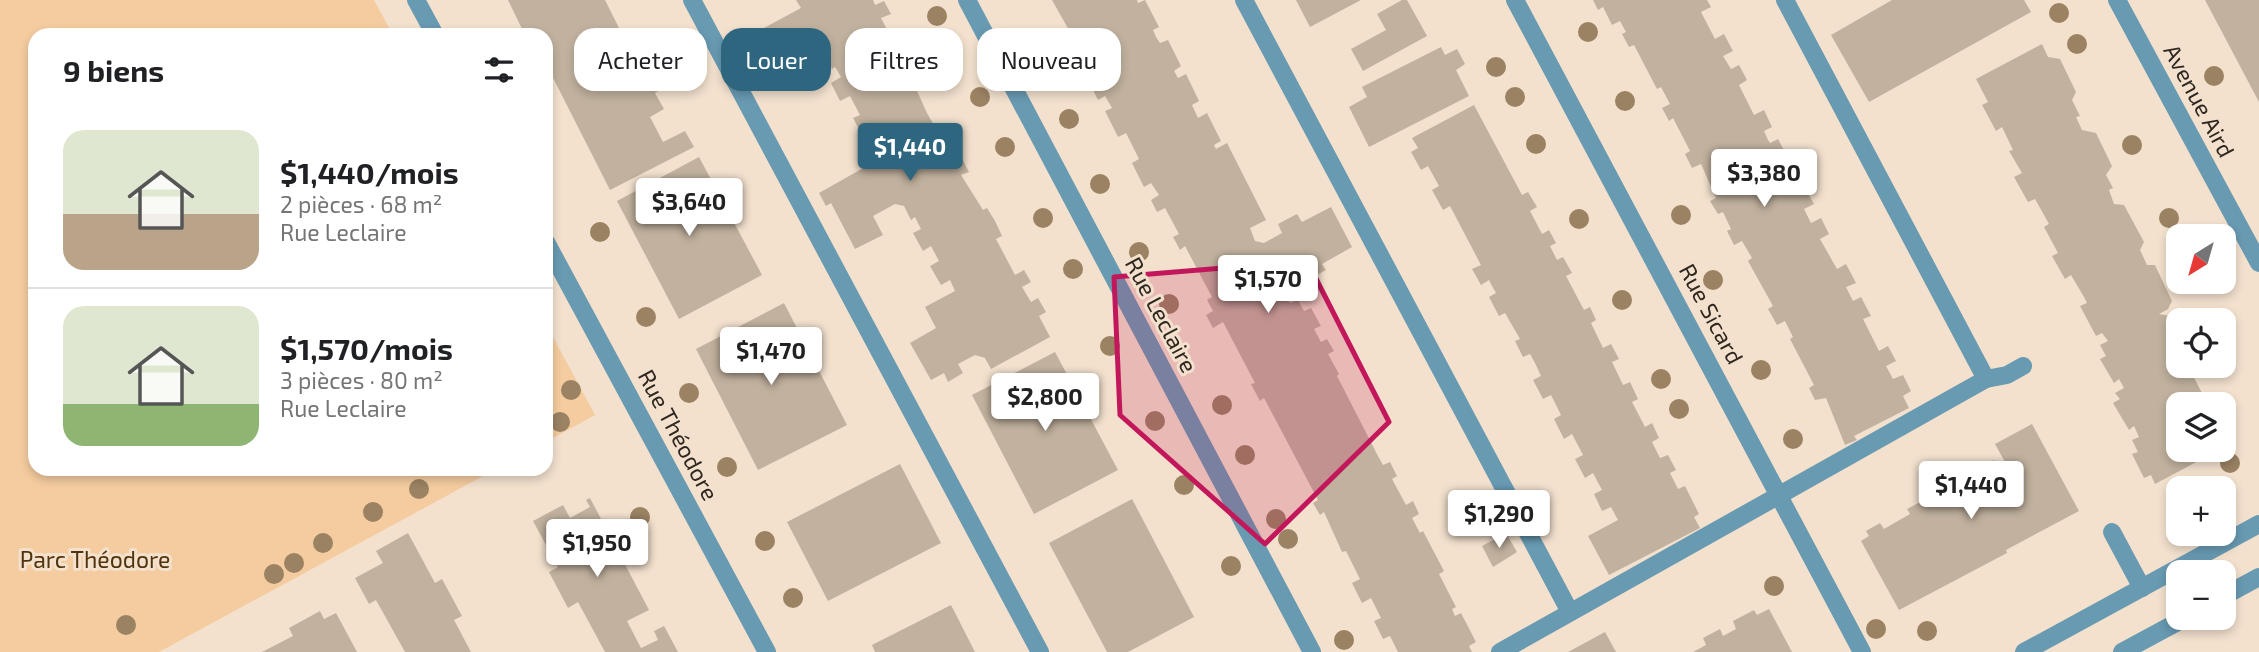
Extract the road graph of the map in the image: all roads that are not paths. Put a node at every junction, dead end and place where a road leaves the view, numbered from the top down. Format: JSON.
{"nodes":[{"id":1,"x":416,"y":0,"type":"edge"},
{"id":2,"x":692,"y":0,"type":"edge"},
{"id":3,"x":967,"y":0,"type":"edge"},
{"id":4,"x":1244,"y":0,"type":"edge"},
{"id":5,"x":1516,"y":0,"type":"edge"},
{"id":6,"x":1785,"y":0,"type":"edge"},
{"id":7,"x":2117,"y":0,"type":"edge"},
{"id":8,"x":431,"y":28,"type":"edge"},
{"id":9,"x":553,"y":255,"type":"edge"},
{"id":10,"x":2259,"y":263,"type":"edge"},
{"id":11,"x":2023,"y":366,"type":"dead end"},
{"id":12,"x":1986,"y":379,"type":"junction"},
{"id":13,"x":1780,"y":496,"type":"junction"},
{"id":14,"x":2259,"y":524,"type":"edge"},
{"id":15,"x":2112,"y":532,"type":"dead end"},
{"id":16,"x":2259,"y":577,"type":"edge"},
{"id":17,"x":2142,"y":588,"type":"junction"},
{"id":18,"x":2236,"y":589,"type":"edge"},
{"id":19,"x":1570,"y":612,"type":"junction"},
{"id":20,"x":2166,"y":628,"type":"edge"},
{"id":21,"x":767,"y":652,"type":"edge"},
{"id":22,"x":1040,"y":652,"type":"edge"},
{"id":23,"x":1312,"y":652,"type":"edge"},
{"id":24,"x":1500,"y":652,"type":"edge"},
{"id":25,"x":1862,"y":652,"type":"edge"},
{"id":26,"x":2024,"y":652,"type":"edge"},
{"id":27,"x":2122,"y":652,"type":"edge"}],
"edges":[{"from":1,"to":8,"type":"street"},
{"from":2,"to":22,"type":"street"},
{"from":3,"to":23,"type":"street","name":"Rue Leclaire"},
{"from":4,"to":19,"type":"street"},
{"from":5,"to":13,"type":"street","name":"Rue Sicard"},
{"from":6,"to":12,"type":"street"},
{"from":7,"to":10,"type":"street","name":"Avenue Aird"},
{"from":9,"to":21,"type":"street","name":"Rue Théodore"},
{"from":11,"to":12,"type":"street"},
{"from":12,"to":13,"type":"street"},
{"from":13,"to":19,"type":"street"},
{"from":13,"to":25,"type":"street","name":"Rue Sicard"},
{"from":14,"to":17,"type":"street"},
{"from":15,"to":17,"type":"street"},
{"from":16,"to":18,"type":"street"},
{"from":17,"to":26,"type":"street"},
{"from":19,"to":24,"type":"street"},
{"from":20,"to":27,"type":"street"}]}
